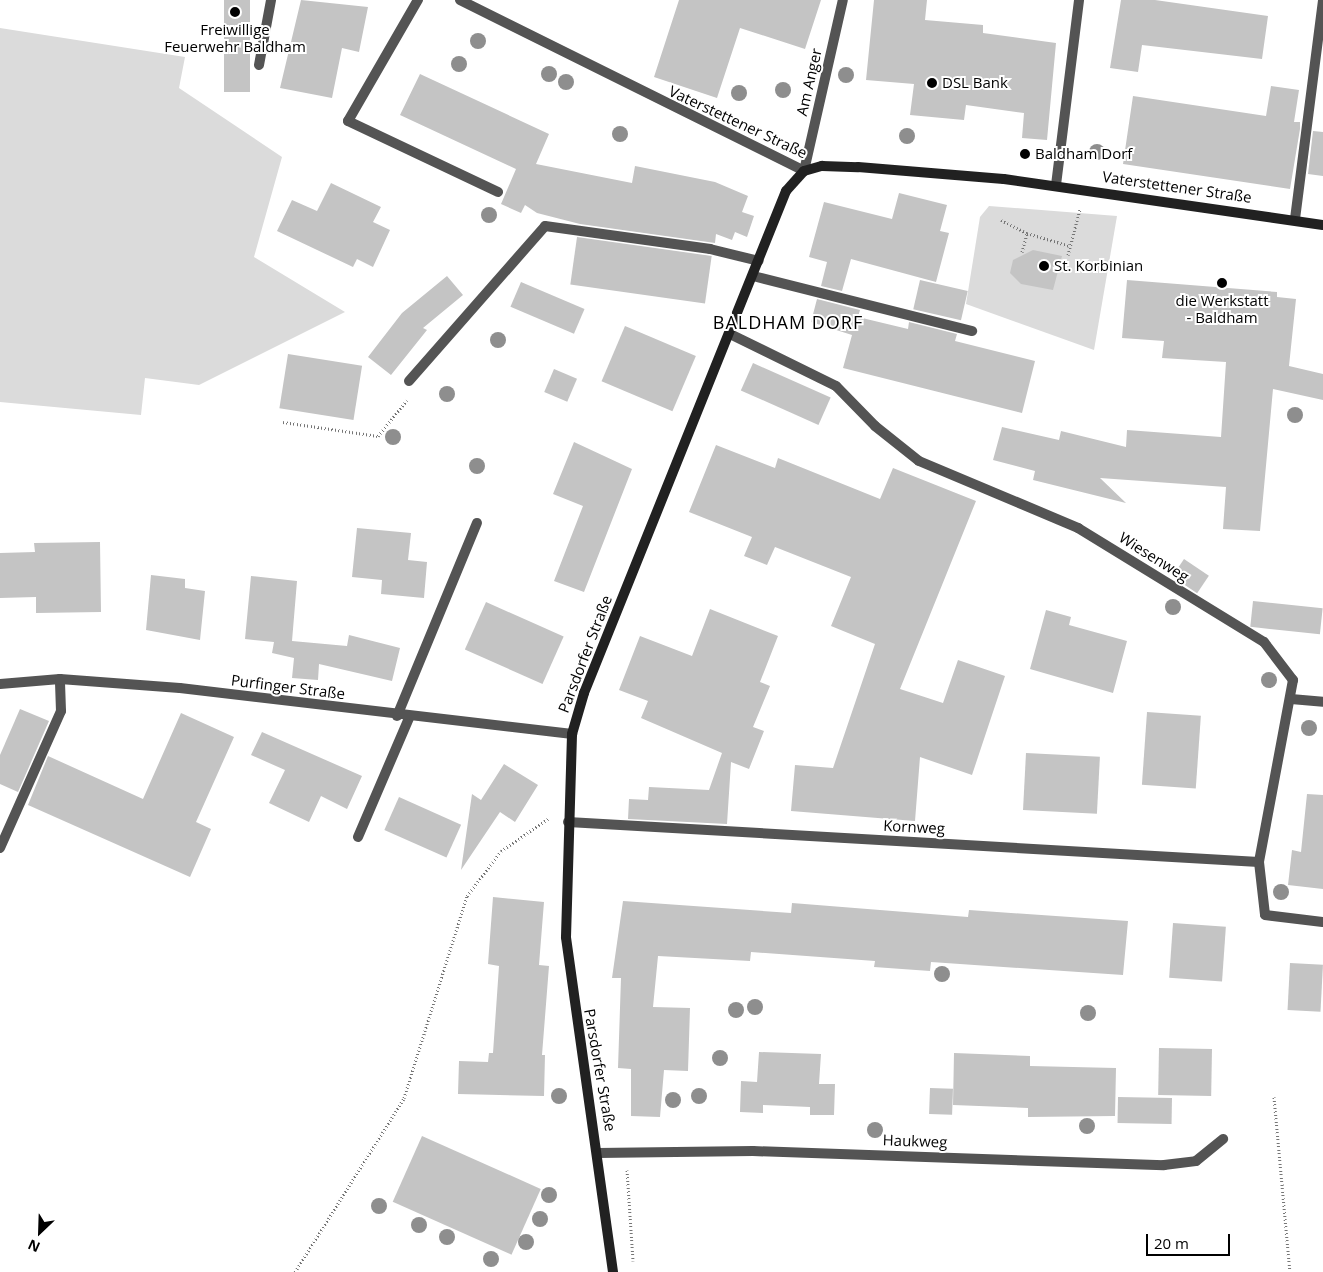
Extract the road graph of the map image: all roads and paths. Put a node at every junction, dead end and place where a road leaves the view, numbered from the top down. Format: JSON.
{"nodes":[{"id":1,"x":270,"y":0,"type":"edge"},
{"id":2,"x":418,"y":0,"type":"edge"},
{"id":3,"x":460,"y":0,"type":"edge"},
{"id":4,"x":843,"y":0,"type":"edge"},
{"id":5,"x":1079,"y":0,"type":"edge"},
{"id":6,"x":1323,"y":0,"type":"edge"},
{"id":7,"x":259,"y":65,"type":"dead end"},
{"id":8,"x":804,"y":171,"type":"junction"},
{"id":9,"x":1056,"y":185,"type":"junction"},
{"id":10,"x":498,"y":192,"type":"dead end"},
{"id":11,"x":1080,"y":207,"type":"dead end"},
{"id":12,"x":1295,"y":219,"type":"junction"},
{"id":13,"x":1001,"y":220,"type":"dead end"},
{"id":14,"x":1323,"y":225,"type":"edge"},
{"id":15,"x":1027,"y":233,"type":"junction"},
{"id":16,"x":1070,"y":246,"type":"junction"},
{"id":17,"x":1022,"y":252,"type":"dead end"},
{"id":18,"x":1068,"y":255,"type":"dead end"},
{"id":19,"x":759,"y":261,"type":"junction"},
{"id":20,"x":753,"y":276,"type":"junction"},
{"id":21,"x":972,"y":331,"type":"dead end"},
{"id":22,"x":730,"y":334,"type":"junction"},
{"id":23,"x":409,"y":381,"type":"joint"},
{"id":24,"x":284,"y":422,"type":"dead end"},
{"id":25,"x":477,"y":523,"type":"dead end"},
{"id":26,"x":60,"y":679,"type":"junction"},
{"id":27,"x":0,"y":684,"type":"edge"},
{"id":28,"x":1291,"y":699,"type":"junction"},
{"id":29,"x":1323,"y":702,"type":"edge"},
{"id":30,"x":397,"y":716,"type":"junction"},
{"id":31,"x":408,"y":718,"type":"junction"},
{"id":32,"x":572,"y":734,"type":"junction"},
{"id":33,"x":569,"y":808,"type":"junction"},
{"id":34,"x":568,"y":822,"type":"junction"},
{"id":35,"x":358,"y":836,"type":"dead end"},
{"id":36,"x":0,"y":848,"type":"edge"},
{"id":37,"x":1259,"y":862,"type":"junction"},
{"id":38,"x":1323,"y":922,"type":"edge"},
{"id":39,"x":1274,"y":1097,"type":"dead end"},
{"id":40,"x":1223,"y":1139,"type":"dead end"},
{"id":41,"x":624,"y":1152,"type":"junction"},
{"id":42,"x":598,"y":1153,"type":"junction"},
{"id":43,"x":295,"y":1272,"type":"edge"},
{"id":44,"x":613,"y":1272,"type":"edge"},
{"id":45,"x":634,"y":1272,"type":"edge"},
{"id":46,"x":1290,"y":1272,"type":"edge"}],
"edges":[{"from":1,"to":7,"type":"street"},
{"from":2,"to":10,"type":"street"},
{"from":3,"to":8,"type":"street","name":"Vaterstettener Straße"},
{"from":4,"to":8,"type":"street","name":"Am Anger"},
{"from":5,"to":9,"type":"street"},
{"from":6,"to":12,"type":"street"},
{"from":8,"to":9,"type":"street","name":"Vaterstettener Straße"},
{"from":8,"to":19,"type":"street","name":"Parsdorfer Straße"},
{"from":9,"to":12,"type":"street","name":"Vaterstettener Straße"},
{"from":11,"to":16,"type":"path"},
{"from":12,"to":14,"type":"street","name":"Vaterstettener Straße"},
{"from":13,"to":15,"type":"path"},
{"from":15,"to":16,"type":"path"},
{"from":15,"to":17,"type":"path"},
{"from":16,"to":18,"type":"path"},
{"from":19,"to":20,"type":"street","name":"Parsdorfer Straße"},
{"from":19,"to":23,"type":"street"},
{"from":20,"to":21,"type":"street"},
{"from":20,"to":22,"type":"street","name":"Parsdorfer Straße"},
{"from":22,"to":28,"type":"street","name":"Wiesenweg"},
{"from":22,"to":32,"type":"street","name":"Parsdorfer Straße"},
{"from":23,"to":24,"type":"path"},
{"from":25,"to":30,"type":"street"},
{"from":26,"to":27,"type":"street","name":"Purfinger Straße"},
{"from":26,"to":30,"type":"street","name":"Purfinger Straße"},
{"from":26,"to":36,"type":"street"},
{"from":28,"to":29,"type":"street"},
{"from":28,"to":37,"type":"street","name":"Wiesenweg"},
{"from":30,"to":31,"type":"street","name":"Purfinger Straße"},
{"from":31,"to":32,"type":"street","name":"Purfinger Straße"},
{"from":31,"to":35,"type":"street"},
{"from":32,"to":33,"type":"street","name":"Parsdorfer Straße"},
{"from":33,"to":34,"type":"street","name":"Parsdorfer Straße"},
{"from":33,"to":43,"type":"path"},
{"from":34,"to":37,"type":"street","name":"Kornweg"},
{"from":34,"to":42,"type":"street","name":"Parsdorfer Straße"},
{"from":37,"to":38,"type":"street","name":"Wiesenweg"},
{"from":39,"to":46,"type":"path"},
{"from":40,"to":41,"type":"street","name":"Haukweg"},
{"from":41,"to":42,"type":"street","name":"Haukweg"},
{"from":41,"to":45,"type":"path"},
{"from":42,"to":44,"type":"street","name":"Parsdorfer Straße"}]}
